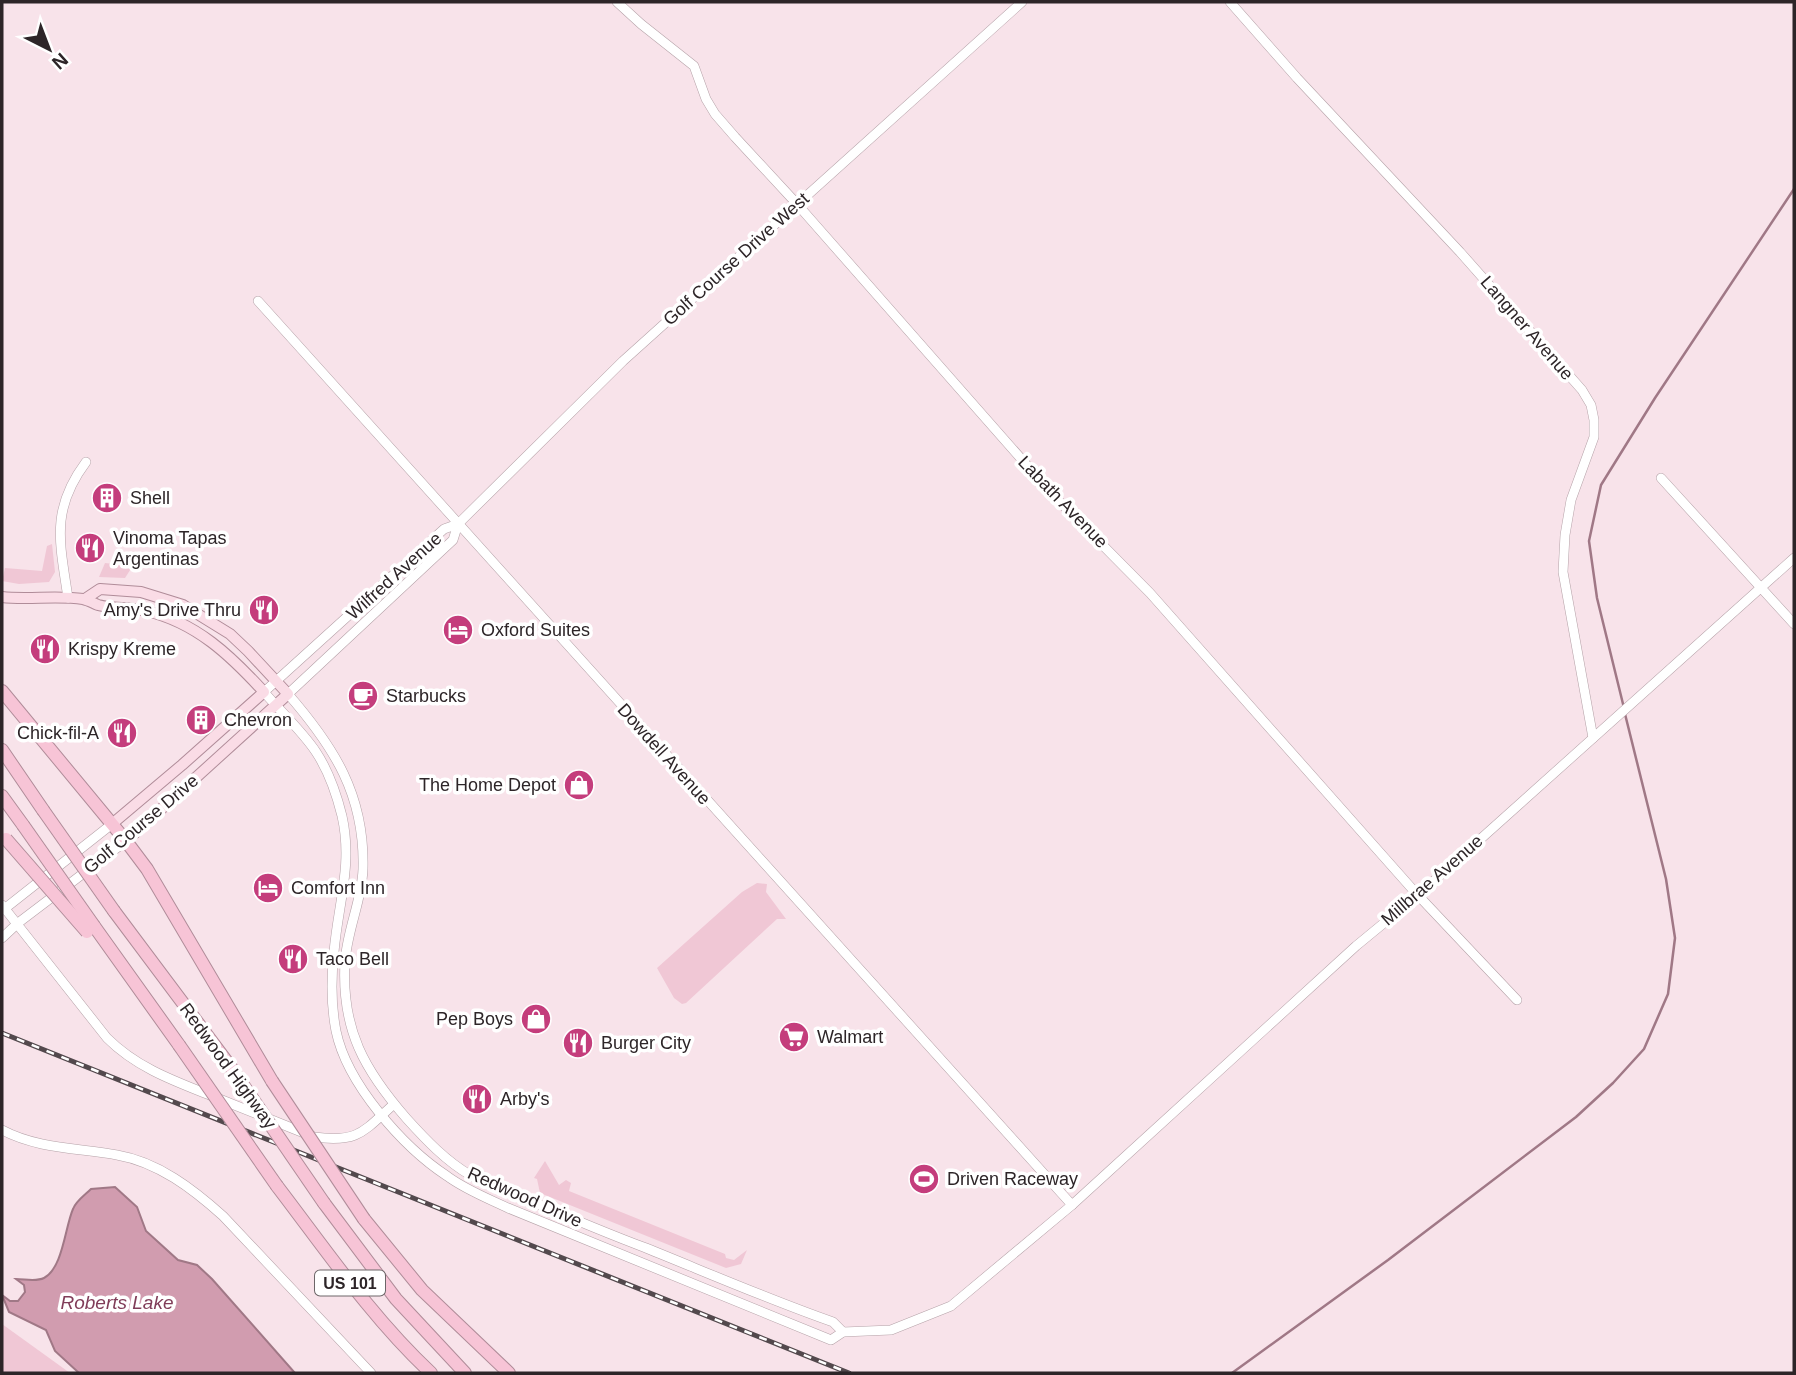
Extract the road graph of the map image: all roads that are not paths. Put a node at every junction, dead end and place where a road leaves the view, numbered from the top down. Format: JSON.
{"nodes":[{"id":1,"x":617,"y":2,"type":"edge"},
{"id":2,"x":1022,"y":2,"type":"edge"},
{"id":3,"x":1230,"y":2,"type":"edge"},
{"id":4,"x":797,"y":204,"type":"junction"},
{"id":5,"x":258,"y":301,"type":"dead end"},
{"id":6,"x":86,"y":461,"type":"dead end"},
{"id":7,"x":1661,"y":478,"type":"dead end"},
{"id":8,"x":457,"y":524,"type":"junction"},
{"id":9,"x":1794,"y":558,"type":"edge"},
{"id":10,"x":1761,"y":588,"type":"junction"},
{"id":11,"x":2,"y":597,"type":"edge"},
{"id":12,"x":68,"y":598,"type":"junction"},
{"id":13,"x":85,"y":599,"type":"junction"},
{"id":14,"x":1794,"y":624,"type":"edge"},
{"id":15,"x":277,"y":682,"type":"junction"},
{"id":16,"x":2,"y":691,"type":"edge"},
{"id":17,"x":264,"y":692,"type":"junction"},
{"id":18,"x":288,"y":694,"type":"junction"},
{"id":19,"x":276,"y":705,"type":"junction"},
{"id":20,"x":1593,"y":738,"type":"junction"},
{"id":21,"x":2,"y":750,"type":"edge"},
{"id":22,"x":2,"y":796,"type":"edge"},
{"id":23,"x":356,"y":813,"type":"junction"},
{"id":24,"x":342,"y":815,"type":"junction"},
{"id":25,"x":112,"y":824,"type":"junction"},
{"id":26,"x":4,"y":837,"type":"edge"},
{"id":27,"x":126,"y":841,"type":"junction"},
{"id":28,"x":1418,"y":895,"type":"junction"},
{"id":29,"x":3,"y":908,"type":"edge"},
{"id":30,"x":18,"y":923,"type":"junction"},
{"id":31,"x":336,"y":924,"type":"junction"},
{"id":32,"x":351,"y":926,"type":"junction"},
{"id":33,"x":91,"y":929,"type":"junction"},
{"id":34,"x":2,"y":938,"type":"edge"},
{"id":35,"x":1517,"y":1000,"type":"dead end"},
{"id":36,"x":352,"y":1028,"type":"junction"},
{"id":37,"x":337,"y":1033,"type":"junction"},
{"id":38,"x":394,"y":1104,"type":"junction"},
{"id":39,"x":381,"y":1116,"type":"junction"},
{"id":40,"x":2,"y":1130,"type":"edge"},
{"id":41,"x":1072,"y":1205,"type":"junction"},
{"id":42,"x":843,"y":1332,"type":"junction"},
{"id":43,"x":371,"y":1373,"type":"edge"},
{"id":44,"x":431,"y":1373,"type":"edge"},
{"id":45,"x":465,"y":1373,"type":"edge"},
{"id":46,"x":509,"y":1373,"type":"edge"}],
"edges":[{"from":1,"to":4,"type":"street","name":"Labath Avenue"},
{"from":2,"to":4,"type":"street","name":"Golf Course Drive West"},
{"from":3,"to":20,"type":"street","name":"Langner Avenue"},
{"from":4,"to":8,"type":"street","name":"Golf Course Drive West"},
{"from":4,"to":28,"type":"street","name":"Labath Avenue"},
{"from":5,"to":8,"type":"street","name":"Dowdell Avenue"},
{"from":6,"to":12,"type":"street"},
{"from":7,"to":10,"type":"street"},
{"from":8,"to":15,"type":"street","name":"Wilfred Avenue"},
{"from":8,"to":18,"type":"street","name":"Wilfred Avenue"},
{"from":8,"to":41,"type":"street","name":"Dowdell Avenue"},
{"from":9,"to":10,"type":"street","name":"Millbrae Avenue"},
{"from":10,"to":14,"type":"street"},
{"from":10,"to":20,"type":"street","name":"Millbrae Avenue"},
{"from":11,"to":12,"type":"main road","name":"Redwood Drive"},
{"from":12,"to":13,"type":"main road","name":"Redwood Drive"},
{"from":13,"to":15,"type":"main road","name":"Redwood Drive"},
{"from":13,"to":17,"type":"main road","name":"Redwood Drive"},
{"from":15,"to":17,"type":"street","name":"Wilfred Avenue"},
{"from":15,"to":18,"type":"main road","name":"Redwood Drive"},
{"from":16,"to":25,"type":"highway"},
{"from":17,"to":19,"type":"street","name":"Redwood Drive"},
{"from":17,"to":25,"type":"main road","name":"Golf Course Drive"},
{"from":18,"to":19,"type":"main road","name":"Wilfred Avenue"},
{"from":18,"to":23,"type":"street","name":"Redwood Drive"},
{"from":19,"to":24,"type":"street","name":"Redwood Drive"},
{"from":19,"to":27,"type":"main road","name":"Golf Course Drive"},
{"from":20,"to":28,"type":"street","name":"Millbrae Avenue"},
{"from":21,"to":45,"type":"highway","name":"Redwood Highway","number":"US 101","bridge":true},
{"from":22,"to":33,"type":"highway","name":"Redwood Highway","number":"US 101","bridge":true},
{"from":23,"to":24,"type":"street"},
{"from":23,"to":32,"type":"street","name":"Redwood Drive"},
{"from":24,"to":31,"type":"street","name":"Redwood Drive"},
{"from":25,"to":27,"type":"highway"},
{"from":25,"to":29,"type":"street","name":"Golf Course Drive"},
{"from":26,"to":33,"type":"highway","bridge":true},
{"from":27,"to":30,"type":"street","name":"Golf Course Drive"},
{"from":27,"to":46,"type":"highway","bridge":true},
{"from":28,"to":35,"type":"street","name":"Labath Avenue"},
{"from":28,"to":41,"type":"street","name":"Millbrae Avenue"},
{"from":29,"to":30,"type":"street"},
{"from":30,"to":34,"type":"street","name":"Golf Course Drive"},
{"from":30,"to":39,"type":"street"},
{"from":31,"to":32,"type":"street"},
{"from":31,"to":37,"type":"street","name":"Redwood Drive"},
{"from":32,"to":36,"type":"street","name":"Redwood Drive"},
{"from":33,"to":44,"type":"highway","name":"Redwood Highway","number":"US 101","bridge":true},
{"from":36,"to":37,"type":"street"},
{"from":36,"to":38,"type":"street","name":"Redwood Drive"},
{"from":37,"to":39,"type":"street","name":"Redwood Drive"},
{"from":38,"to":39,"type":"street"},
{"from":38,"to":42,"type":"street","name":"Redwood Drive"},
{"from":39,"to":42,"type":"street","name":"Redwood Drive"},
{"from":40,"to":43,"type":"street"},
{"from":41,"to":42,"type":"street","name":"Redwood Drive"}]}
